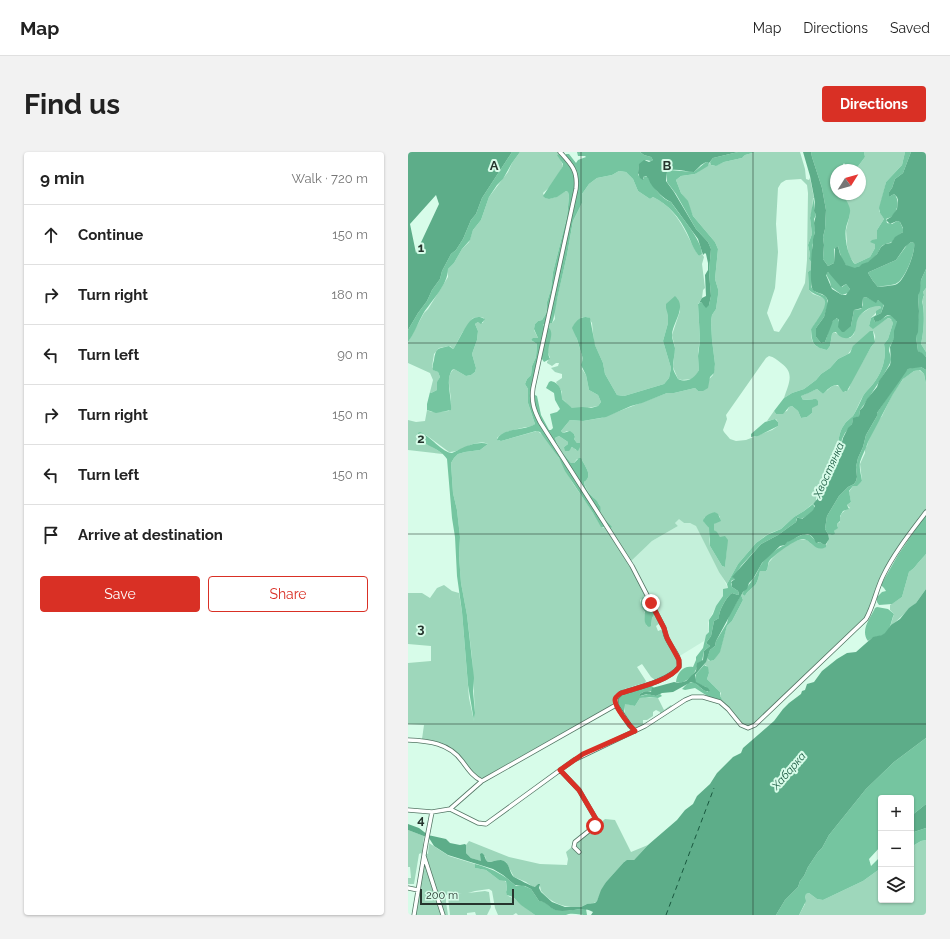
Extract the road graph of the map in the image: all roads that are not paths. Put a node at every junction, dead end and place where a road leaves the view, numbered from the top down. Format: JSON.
{"nodes":[{"id":1,"x":560,"y":152,"type":"edge"},
{"id":2,"x":926,"y":512,"type":"edge"},
{"id":3,"x":616,"y":705,"type":"junction"},
{"id":4,"x":635,"y":731,"type":"junction"},
{"id":5,"x":408,"y":740,"type":"edge"},
{"id":6,"x":560,"y":770,"type":"junction"},
{"id":7,"x":482,"y":782,"type":"junction"},
{"id":8,"x":450,"y":809,"type":"junction"},
{"id":9,"x":408,"y":810,"type":"edge"},
{"id":10,"x":432,"y":812,"type":"junction"},
{"id":11,"x":580,"y":852,"type":"dead end"},
{"id":12,"x":424,"y":855,"type":"junction"},
{"id":13,"x":408,"y":888,"type":"edge"},
{"id":14,"x":418,"y":890,"type":"junction"},
{"id":15,"x":414,"y":915,"type":"edge"},
{"id":16,"x":443,"y":915,"type":"edge"}],
"edges":[{"from":1,"to":3,"type":"street"},
{"from":2,"to":4,"type":"street"},
{"from":3,"to":4,"type":"street"},
{"from":3,"to":7,"type":"street"},
{"from":4,"to":6,"type":"street"},
{"from":5,"to":7,"type":"street"},
{"from":6,"to":8,"type":"street"},
{"from":6,"to":11,"type":"street"},
{"from":7,"to":8,"type":"street"},
{"from":8,"to":10,"type":"street"},
{"from":9,"to":10,"type":"street"},
{"from":10,"to":12,"type":"street"},
{"from":12,"to":14,"type":"street"},
{"from":12,"to":16,"type":"street"},
{"from":13,"to":14,"type":"street"},
{"from":14,"to":15,"type":"street"}]}
